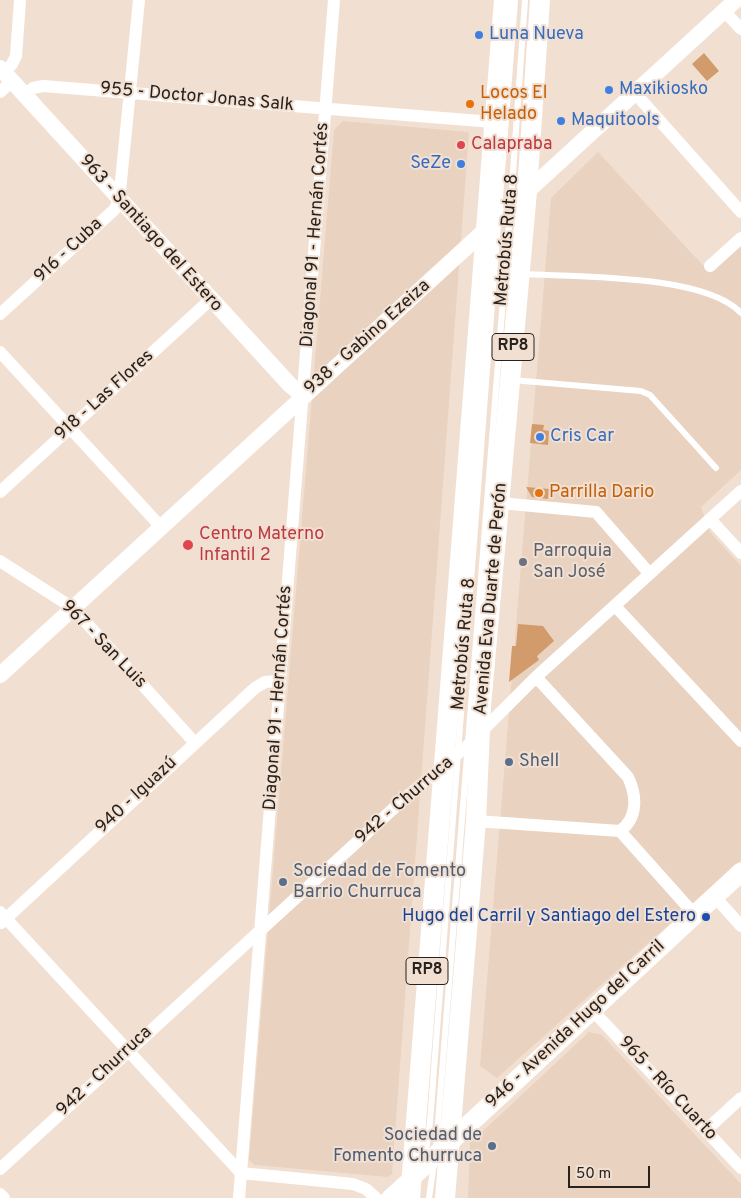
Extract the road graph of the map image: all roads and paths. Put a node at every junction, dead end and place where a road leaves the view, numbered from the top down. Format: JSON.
{"nodes":[{"id":1,"x":20,"y":0,"type":"edge"},
{"id":2,"x":139,"y":0,"type":"edge"},
{"id":3,"x":334,"y":0,"type":"edge"},
{"id":4,"x":504,"y":0,"type":"edge"},
{"id":5,"x":515,"y":0,"type":"edge"},
{"id":6,"x":525,"y":0,"type":"edge"},
{"id":7,"x":540,"y":0,"type":"edge"},
{"id":8,"x":730,"y":5,"type":"edge"},
{"id":9,"x":741,"y":29,"type":"edge"},
{"id":10,"x":4,"y":79,"type":"edge"},
{"id":11,"x":131,"y":92,"type":"junction"},
{"id":12,"x":635,"y":93,"type":"junction"},
{"id":13,"x":25,"y":95,"type":"junction"},
{"id":14,"x":326,"y":109,"type":"junction"},
{"id":15,"x":492,"y":122,"type":"junction"},
{"id":16,"x":527,"y":191,"type":"junction"},
{"id":17,"x":119,"y":201,"type":"junction"},
{"id":18,"x":511,"y":206,"type":"junction"},
{"id":19,"x":741,"y":212,"type":"edge"},
{"id":20,"x":494,"y":231,"type":"junction"},
{"id":21,"x":741,"y":238,"type":"edge"},
{"id":22,"x":710,"y":266,"type":"dead end"},
{"id":23,"x":520,"y":274,"type":"junction"},
{"id":24,"x":210,"y":300,"type":"junction"},
{"id":25,"x":741,"y":313,"type":"edge"},
{"id":26,"x":0,"y":314,"type":"edge"},
{"id":27,"x":0,"y":352,"type":"edge"},
{"id":28,"x":510,"y":380,"type":"junction"},
{"id":29,"x":303,"y":396,"type":"junction"},
{"id":30,"x":70,"y":428,"type":"junction"},
{"id":31,"x":716,"y":468,"type":"dead end"},
{"id":32,"x":741,"y":491,"type":"edge"},
{"id":33,"x":0,"y":492,"type":"edge"},
{"id":34,"x":500,"y":503,"type":"junction"},
{"id":35,"x":710,"y":519,"type":"junction"},
{"id":36,"x":162,"y":528,"type":"junction"},
{"id":37,"x":741,"y":553,"type":"edge"},
{"id":38,"x":0,"y":561,"type":"edge"},
{"id":39,"x":649,"y":573,"type":"junction"},
{"id":40,"x":615,"y":606,"type":"junction"},
{"id":41,"x":73,"y":608,"type":"junction"},
{"id":42,"x":0,"y":675,"type":"edge"},
{"id":43,"x":536,"y":677,"type":"junction"},
{"id":44,"x":279,"y":681,"type":"junction"},
{"id":45,"x":481,"y":731,"type":"junction"},
{"id":46,"x":741,"y":741,"type":"edge"},
{"id":47,"x":194,"y":743,"type":"junction"},
{"id":48,"x":467,"y":746,"type":"junction"},
{"id":49,"x":450,"y":760,"type":"junction"},
{"id":50,"x":476,"y":821,"type":"junction"},
{"id":51,"x":620,"y":831,"type":"junction"},
{"id":52,"x":741,"y":872,"type":"edge"},
{"id":53,"x":715,"y":897,"type":"junction"},
{"id":54,"x":694,"y":915,"type":"junction"},
{"id":55,"x":2,"y":918,"type":"edge"},
{"id":56,"x":741,"y":926,"type":"edge"},
{"id":57,"x":261,"y":929,"type":"junction"},
{"id":58,"x":593,"y":1011,"type":"junction"},
{"id":59,"x":127,"y":1052,"type":"junction"},
{"id":60,"x":741,"y":1098,"type":"edge"},
{"id":61,"x":706,"y":1130,"type":"junction"},
{"id":62,"x":450,"y":1141,"type":"junction"},
{"id":63,"x":741,"y":1168,"type":"edge"},
{"id":64,"x":0,"y":1169,"type":"edge"},
{"id":65,"x":241,"y":1173,"type":"junction"},
{"id":66,"x":420,"y":1175,"type":"edge"},
{"id":67,"x":0,"y":1194,"type":"edge"},
{"id":68,"x":4,"y":1198,"type":"edge"},
{"id":69,"x":239,"y":1198,"type":"edge"},
{"id":70,"x":376,"y":1198,"type":"edge"},
{"id":71,"x":389,"y":1198,"type":"edge"},
{"id":72,"x":429,"y":1198,"type":"edge"},
{"id":73,"x":445,"y":1198,"type":"edge"}],
"edges":[{"from":1,"to":10,"type":"street"},
{"from":2,"to":11,"type":"street"},
{"from":3,"to":14,"type":"street","name":"Diagonal 91 - Hernán Cortés"},
{"from":4,"to":15,"type":"main road","name":"Avenida Eva Duarte de Perón","number":"RP8"},
{"from":5,"to":20,"type":"lane","name":"Metrobús Ruta 8"},
{"from":6,"to":18,"type":"lane","name":"Metrobús Ruta 8"},
{"from":7,"to":16,"type":"main road","name":"Avenida Eva Duarte de Perón","number":"RP8"},
{"from":8,"to":9,"type":"street"},
{"from":8,"to":12,"type":"street","name":"938 - Gabino Ezeiza"},
{"from":10,"to":13,"type":"street","name":"963 - Santiago del Estero"},
{"from":11,"to":13,"type":"street","name":"955 - Doctor Jonas Salk"},
{"from":11,"to":14,"type":"street","name":"955 - Doctor Jonas Salk"},
{"from":11,"to":17,"type":"street"},
{"from":12,"to":16,"type":"street","name":"938 - Gabino Ezeiza"},
{"from":12,"to":19,"type":"street"},
{"from":13,"to":17,"type":"street","name":"963 - Santiago del Estero"},
{"from":14,"to":15,"type":"street","name":"955 - Doctor Jonas Salk"},
{"from":14,"to":29,"type":"street","name":"Diagonal 91 - Hernán Cortés"},
{"from":15,"to":20,"type":"main road","name":"Avenida Eva Duarte de Perón","number":"RP8"},
{"from":16,"to":18,"type":"street","name":"938 - Gabino Ezeiza"},
{"from":16,"to":23,"type":"main road","name":"Avenida Eva Duarte de Perón","number":"RP8"},
{"from":17,"to":24,"type":"street","name":"963 - Santiago del Estero"},
{"from":17,"to":26,"type":"street","name":"916 - Cuba"},
{"from":18,"to":20,"type":"street","name":"938 - Gabino Ezeiza"},
{"from":18,"to":48,"type":"lane","name":"Metrobús Ruta 8"},
{"from":20,"to":29,"type":"street","name":"938 - Gabino Ezeiza"},
{"from":20,"to":49,"type":"lane","name":"Metrobús Ruta 8"},
{"from":20,"to":49,"type":"main road","name":"Avenida Eva Duarte de Perón","number":"RP8"},
{"from":21,"to":22,"type":"street"},
{"from":23,"to":25,"type":"lane"},
{"from":23,"to":28,"type":"main road","name":"Avenida Eva Duarte de Perón","number":"RP8"},
{"from":24,"to":29,"type":"street","name":"963 - Santiago del Estero"},
{"from":24,"to":30,"type":"street","name":"918 - Las Flores"},
{"from":27,"to":30,"type":"street"},
{"from":28,"to":31,"type":"lane"},
{"from":28,"to":34,"type":"main road","name":"Avenida Eva Duarte de Perón","number":"RP8"},
{"from":29,"to":36,"type":"street","name":"938 - Gabino Ezeiza"},
{"from":29,"to":44,"type":"street","name":"Diagonal 91 - Hernán Cortés"},
{"from":30,"to":33,"type":"street","name":"918 - Las Flores"},
{"from":30,"to":36,"type":"street"},
{"from":32,"to":35,"type":"street","name":"942 - Churruca"},
{"from":34,"to":39,"type":"street"},
{"from":34,"to":45,"type":"main road","name":"Avenida Eva Duarte de Perón","number":"RP8"},
{"from":35,"to":37,"type":"street"},
{"from":35,"to":39,"type":"street","name":"942 - Churruca"},
{"from":36,"to":41,"type":"street","name":"938 - Gabino Ezeiza"},
{"from":38,"to":41,"type":"street","name":"967 - San Luis"},
{"from":39,"to":40,"type":"street","name":"942 - Churruca"},
{"from":40,"to":43,"type":"street","name":"942 - Churruca"},
{"from":40,"to":46,"type":"street"},
{"from":41,"to":42,"type":"street","name":"938 - Gabino Ezeiza"},
{"from":41,"to":47,"type":"street","name":"967 - San Luis"},
{"from":43,"to":45,"type":"street","name":"942 - Churruca"},
{"from":43,"to":51,"type":"street"},
{"from":44,"to":47,"type":"street","name":"940 - Iguazú"},
{"from":44,"to":57,"type":"street","name":"Diagonal 91 - Hernán Cortés"},
{"from":45,"to":48,"type":"street","name":"942 - Churruca"},
{"from":45,"to":50,"type":"main road","name":"Avenida Eva Duarte de Perón","number":"RP8"},
{"from":47,"to":55,"type":"street","name":"940 - Iguazú"},
{"from":48,"to":49,"type":"street","name":"942 - Churruca"},
{"from":48,"to":66,"type":"lane","name":"Metrobús Ruta 8"},
{"from":49,"to":57,"type":"street","name":"942 - Churruca"},
{"from":49,"to":66,"type":"main road","name":"Avenida Eva Duarte de Perón","number":"RP8"},
{"from":50,"to":51,"type":"street"},
{"from":50,"to":62,"type":"main road","name":"Avenida Eva Duarte de Perón","number":"RP8"},
{"from":51,"to":54,"type":"street"},
{"from":52,"to":53,"type":"main road","name":"946 - Avenida Hugo del Carril"},
{"from":53,"to":54,"type":"main road","name":"946 - Avenida Hugo del Carril"},
{"from":53,"to":56,"type":"street"},
{"from":54,"to":58,"type":"main road","name":"946 - Avenida Hugo del Carril"},
{"from":55,"to":59,"type":"street"},
{"from":57,"to":59,"type":"street","name":"942 - Churruca"},
{"from":57,"to":65,"type":"street","name":"Diagonal 91 - Hernán Cortés"},
{"from":58,"to":61,"type":"street","name":"965 - Río Cuarto"},
{"from":58,"to":62,"type":"main road","name":"946 - Avenida Hugo del Carril"},
{"from":59,"to":64,"type":"street","name":"942 - Churruca"},
{"from":59,"to":65,"type":"street"},
{"from":60,"to":61,"type":"street"},
{"from":61,"to":63,"type":"street","name":"965 - Río Cuarto"},
{"from":62,"to":66,"type":"main road","name":"946 - Avenida Hugo del Carril"},
{"from":62,"to":73,"type":"main road","name":"Avenida Eva Duarte de Perón","number":"RP8"},
{"from":65,"to":69,"type":"street","name":"Diagonal 91 - Hernán Cortés"},
{"from":65,"to":70,"type":"street"},
{"from":66,"to":71,"type":"street","name":"946 - Avenida Hugo del Carril"},
{"from":66,"to":72,"type":"lane","name":"Metrobús Ruta 8"},
{"from":67,"to":68,"type":"street"}]}
